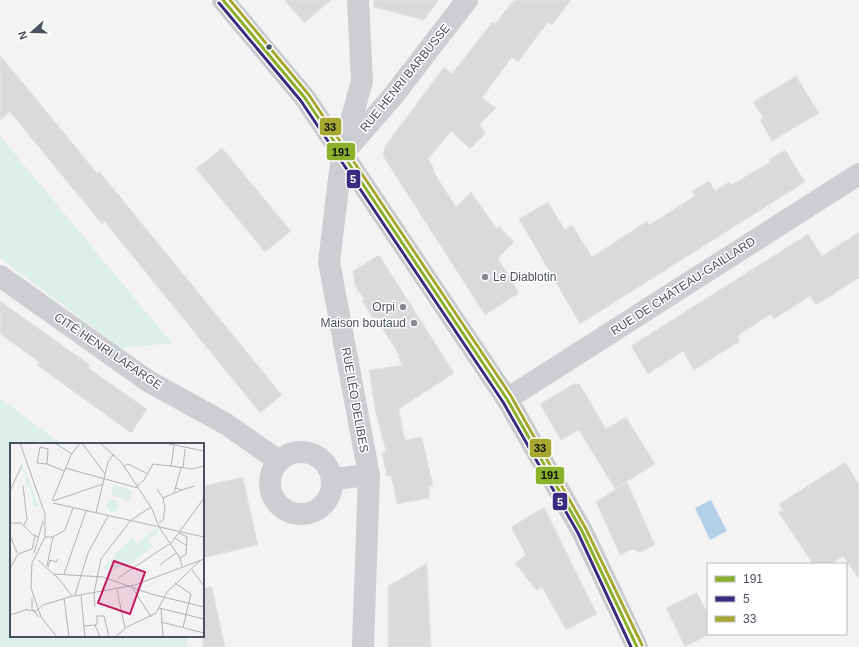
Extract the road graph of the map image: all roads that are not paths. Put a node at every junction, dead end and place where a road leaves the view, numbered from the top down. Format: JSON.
{"nodes":[{"id":1,"x":223,"y":0,"type":"edge"},
{"id":2,"x":358,"y":0,"type":"edge"},
{"id":3,"x":467,"y":0,"type":"edge"},
{"id":4,"x":342,"y":154,"type":"junction"},
{"id":5,"x":859,"y":174,"type":"edge"},
{"id":6,"x":0,"y":276,"type":"edge"},
{"id":7,"x":507,"y":399,"type":"junction"},
{"id":8,"x":279,"y":461,"type":"junction"},
{"id":9,"x":369,"y":475,"type":"junction"},
{"id":10,"x":333,"y":479,"type":"junction"},
{"id":11,"x":363,"y":647,"type":"edge"},
{"id":12,"x":637,"y":647,"type":"edge"}],
"edges":[{"from":1,"to":4,"type":"main road"},
{"from":2,"to":4,"type":"street","name":"RUE LÉO DELIBES"},
{"from":3,"to":4,"type":"street","name":"RUE HENRI BARBUSSE"},
{"from":4,"to":7,"type":"main road"},
{"from":4,"to":9,"type":"street","name":"RUE LÉO DELIBES"},
{"from":5,"to":7,"type":"street","name":"RUE DE CHÂTEAU-GAILLARD"},
{"from":6,"to":8,"type":"street","name":"CITÉ HENRI LAFARGE"},
{"from":7,"to":12,"type":"main road"},
{"from":8,"to":10,"type":"street"},
{"from":8,"to":10,"type":"street"},
{"from":9,"to":10,"type":"street"},
{"from":9,"to":11,"type":"street","name":"RUE LÉO DELIBES"}]}
